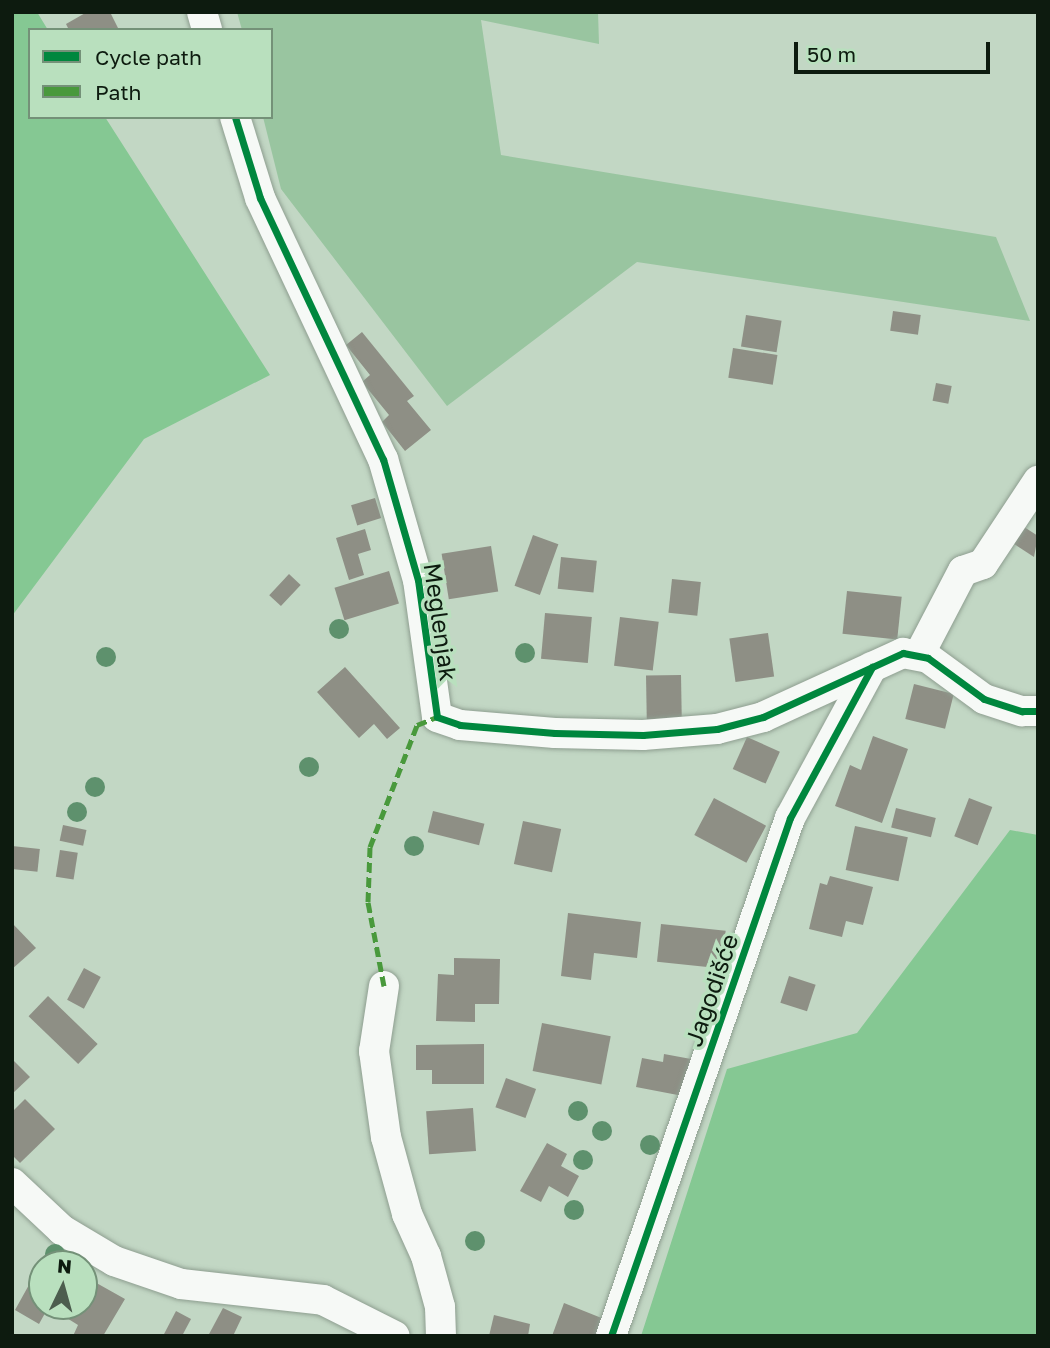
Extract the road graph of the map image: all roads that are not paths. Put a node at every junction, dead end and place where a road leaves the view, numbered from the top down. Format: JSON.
{"nodes":[{"id":1,"x":236,"y":119,"type":"edge"},
{"id":2,"x":1038,"y":481,"type":"edge"},
{"id":3,"x":919,"y":655,"type":"junction"},
{"id":4,"x":872,"y":667,"type":"junction"},
{"id":5,"x":1038,"y":711,"type":"edge"},
{"id":6,"x":384,"y":986,"type":"dead end"},
{"id":7,"x":12,"y":1183,"type":"edge"},
{"id":8,"x":395,"y":1336,"type":"edge"},
{"id":9,"x":441,"y":1336,"type":"edge"},
{"id":10,"x":611,"y":1336,"type":"edge"}],
"edges":[{"from":1,"to":4,"type":"street","name":"Meglenjak"},
{"from":2,"to":3,"type":"street"},
{"from":3,"to":4,"type":"street"},
{"from":3,"to":5,"type":"street"},
{"from":4,"to":10,"type":"street","name":"Jagodišće"},
{"from":6,"to":9,"type":"street"},
{"from":7,"to":8,"type":"street"}]}
